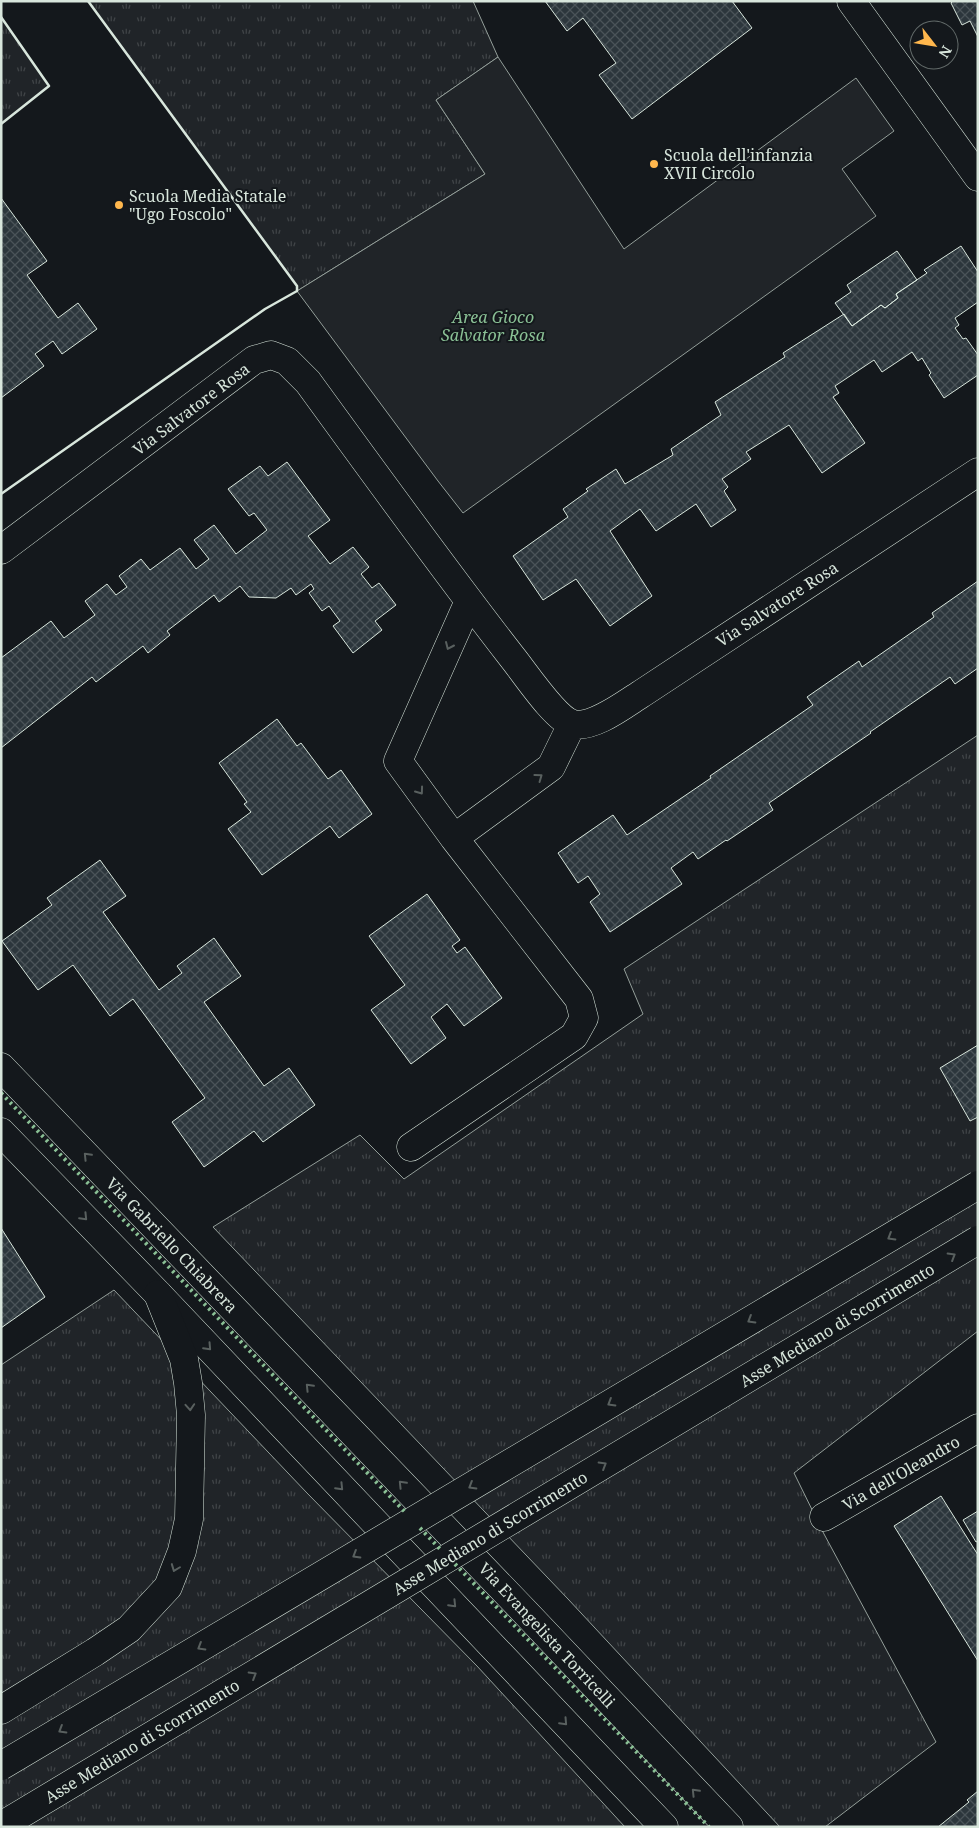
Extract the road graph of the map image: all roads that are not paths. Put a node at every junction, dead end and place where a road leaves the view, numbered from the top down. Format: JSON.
{"nodes":[{"id":1,"x":851,"y":1,"type":"edge"},
{"id":2,"x":978,"y":177,"type":"edge"},
{"id":3,"x":978,"y":472,"type":"edge"},
{"id":4,"x":1,"y":550,"type":"edge"},
{"id":5,"x":469,"y":601,"type":"junction"},
{"id":6,"x":572,"y":724,"type":"junction"},
{"id":7,"x":454,"y":838,"type":"junction"},
{"id":8,"x":1,"y":1067,"type":"edge"},
{"id":9,"x":1,"y":1132,"type":"edge"},
{"id":10,"x":411,"y":1147,"type":"dead end"},
{"id":11,"x":978,"y":1185,"type":"edge"},
{"id":12,"x":978,"y":1240,"type":"edge"},
{"id":13,"x":158,"y":1294,"type":"junction"},
{"id":14,"x":342,"y":1422,"type":"joint"},
{"id":15,"x":978,"y":1428,"type":"edge"},
{"id":16,"x":824,"y":1517,"type":"dead end"},
{"id":17,"x":1,"y":1710,"type":"edge"},
{"id":18,"x":1,"y":1766,"type":"edge"},
{"id":19,"x":1,"y":1826,"type":"edge"},
{"id":20,"x":664,"y":1827,"type":"edge"},
{"id":21,"x":729,"y":1827,"type":"edge"}],
"edges":[{"from":1,"to":2,"type":"main road"},
{"from":3,"to":6,"type":"main road","name":"Via Salvatore Rosa"},
{"from":4,"to":5,"type":"main road","name":"Via Salvatore Rosa"},
{"from":5,"to":6,"type":"main road","name":"Via Salvatore Rosa"},
{"from":5,"to":7,"type":"main road","one_way":true},
{"from":7,"to":6,"type":"main road","one_way":true},
{"from":7,"to":10,"type":"main road"},
{"from":14,"to":8,"type":"main road","name":"Via Gabriello Chiabrera","one_way":true},
{"from":9,"to":13,"type":"main road","one_way":true},
{"from":11,"to":18,"type":"main road","one_way":true,"bridge":true},
{"from":19,"to":12,"type":"main road","name":"Asse Mediano di Scorrimento","one_way":true,"bridge":true},
{"from":13,"to":17,"type":"main road","one_way":true},
{"from":13,"to":20,"type":"main road","one_way":true},
{"from":21,"to":14,"type":"main road","name":"Via Evangelista Torricelli","one_way":true},
{"from":15,"to":16,"type":"main road","name":"Via dell'Oleandro"}]}
